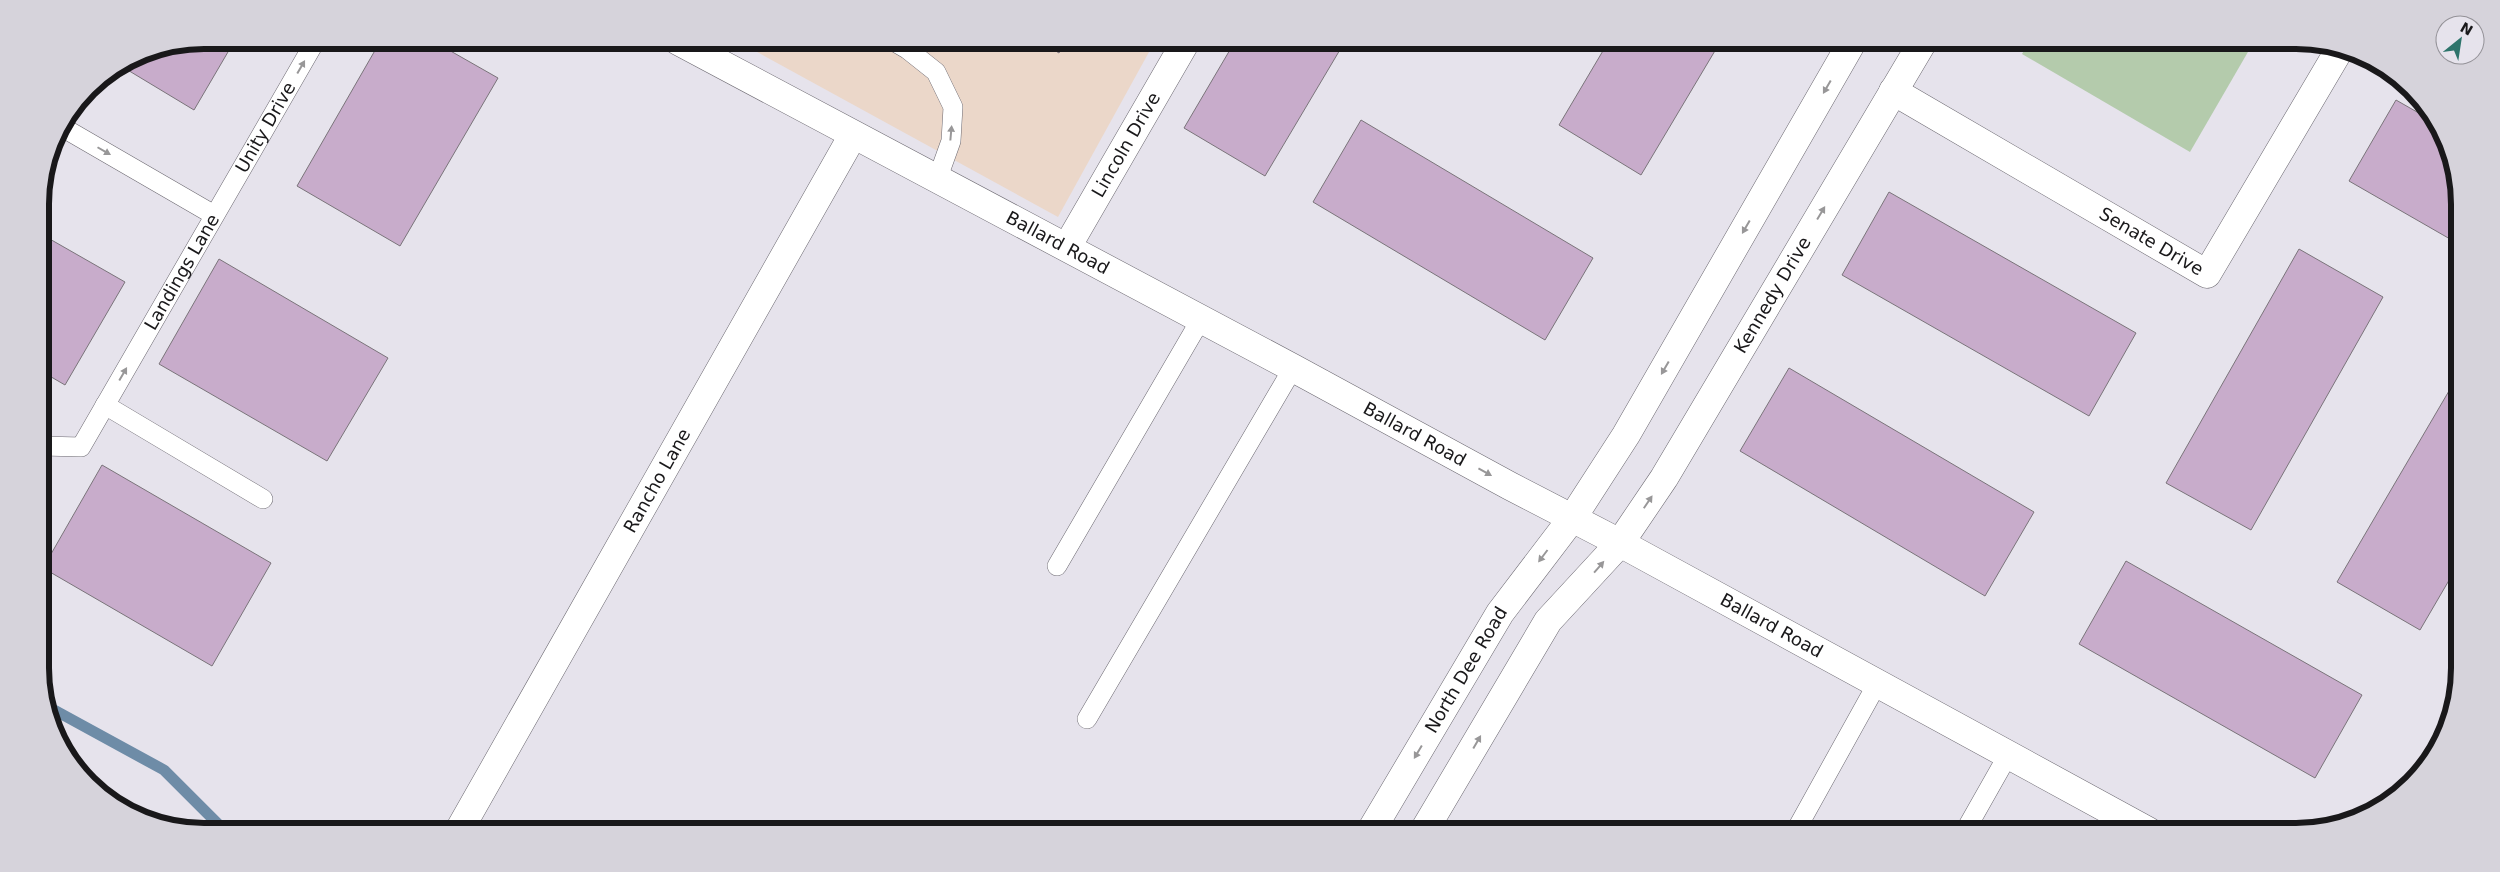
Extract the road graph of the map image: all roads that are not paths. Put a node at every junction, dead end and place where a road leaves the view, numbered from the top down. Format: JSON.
{"nodes":[{"id":1,"x":311,"y":49,"type":"edge"},
{"id":2,"x":693,"y":49,"type":"edge"},
{"id":3,"x":907,"y":49,"type":"edge"},
{"id":4,"x":1182,"y":49,"type":"edge"},
{"id":5,"x":1848,"y":49,"type":"edge"},
{"id":6,"x":1918,"y":49,"type":"edge"},
{"id":7,"x":2336,"y":54,"type":"edge"},
{"id":8,"x":1894,"y":92,"type":"junction"},
{"id":9,"x":68,"y":130,"type":"edge"},
{"id":10,"x":853,"y":135,"type":"junction"},
{"id":11,"x":937,"y":180,"type":"junction"},
{"id":12,"x":214,"y":215,"type":"junction"},
{"id":13,"x":1067,"y":247,"type":"junction"},
{"id":14,"x":1201,"y":319,"type":"junction"},
{"id":15,"x":1293,"y":368,"type":"junction"},
{"id":16,"x":105,"y":405,"type":"junction"},
{"id":17,"x":49,"y":446,"type":"edge"},
{"id":18,"x":263,"y":499,"type":"dead end"},
{"id":19,"x":1573,"y":518,"type":"junction"},
{"id":20,"x":1620,"y":543,"type":"junction"},
{"id":21,"x":1057,"y":566,"type":"dead end"},
{"id":22,"x":1877,"y":684,"type":"junction"},
{"id":23,"x":1087,"y":719,"type":"dead end"},
{"id":24,"x":2008,"y":755,"type":"junction"},
{"id":25,"x":463,"y":823,"type":"edge"},
{"id":26,"x":1376,"y":823,"type":"edge"},
{"id":27,"x":1429,"y":823,"type":"edge"},
{"id":28,"x":1800,"y":823,"type":"edge"},
{"id":29,"x":1970,"y":823,"type":"edge"},
{"id":30,"x":2133,"y":823,"type":"edge"}],
"edges":[{"from":12,"to":1,"type":"lane","name":"Unity Drive","one_way":true},
{"from":2,"to":10,"type":"street","name":"Ballard Road"},
{"from":11,"to":3,"type":"lane","one_way":true},
{"from":4,"to":13,"type":"street","name":"Lincoln Drive"},
{"from":5,"to":19,"type":"street","one_way":true},
{"from":6,"to":8,"type":"street","name":"Kennedy Drive"},
{"from":7,"to":8,"type":"street","name":"Senate Drive"},
{"from":20,"to":8,"type":"street","name":"Kennedy Drive","one_way":true},
{"from":9,"to":12,"type":"lane","name":"Landings Lane","one_way":true},
{"from":10,"to":11,"type":"street","name":"Ballard Road"},
{"from":10,"to":25,"type":"street","name":"Rancho Lane"},
{"from":11,"to":13,"type":"street","name":"Ballard Road"},
{"from":16,"to":12,"type":"lane","name":"Landings Lane","one_way":true},
{"from":13,"to":14,"type":"street","name":"Ballard Road"},
{"from":14,"to":15,"type":"street","name":"Ballard Road"},
{"from":14,"to":21,"type":"lane"},
{"from":15,"to":19,"type":"street","name":"Ballard Road","one_way":true},
{"from":15,"to":23,"type":"lane"},
{"from":16,"to":17,"type":"lane","name":"Landings Lane"},
{"from":16,"to":18,"type":"lane"},
{"from":19,"to":20,"type":"street","name":"Ballard Road"},
{"from":19,"to":26,"type":"street","name":"North Dee Road","one_way":true},
{"from":20,"to":22,"type":"street","name":"Ballard Road"},
{"from":27,"to":20,"type":"street","one_way":true},
{"from":22,"to":24,"type":"street","name":"Ballard Road"},
{"from":22,"to":28,"type":"lane"},
{"from":24,"to":29,"type":"lane"},
{"from":24,"to":30,"type":"street","name":"Ballard Road"}]}
